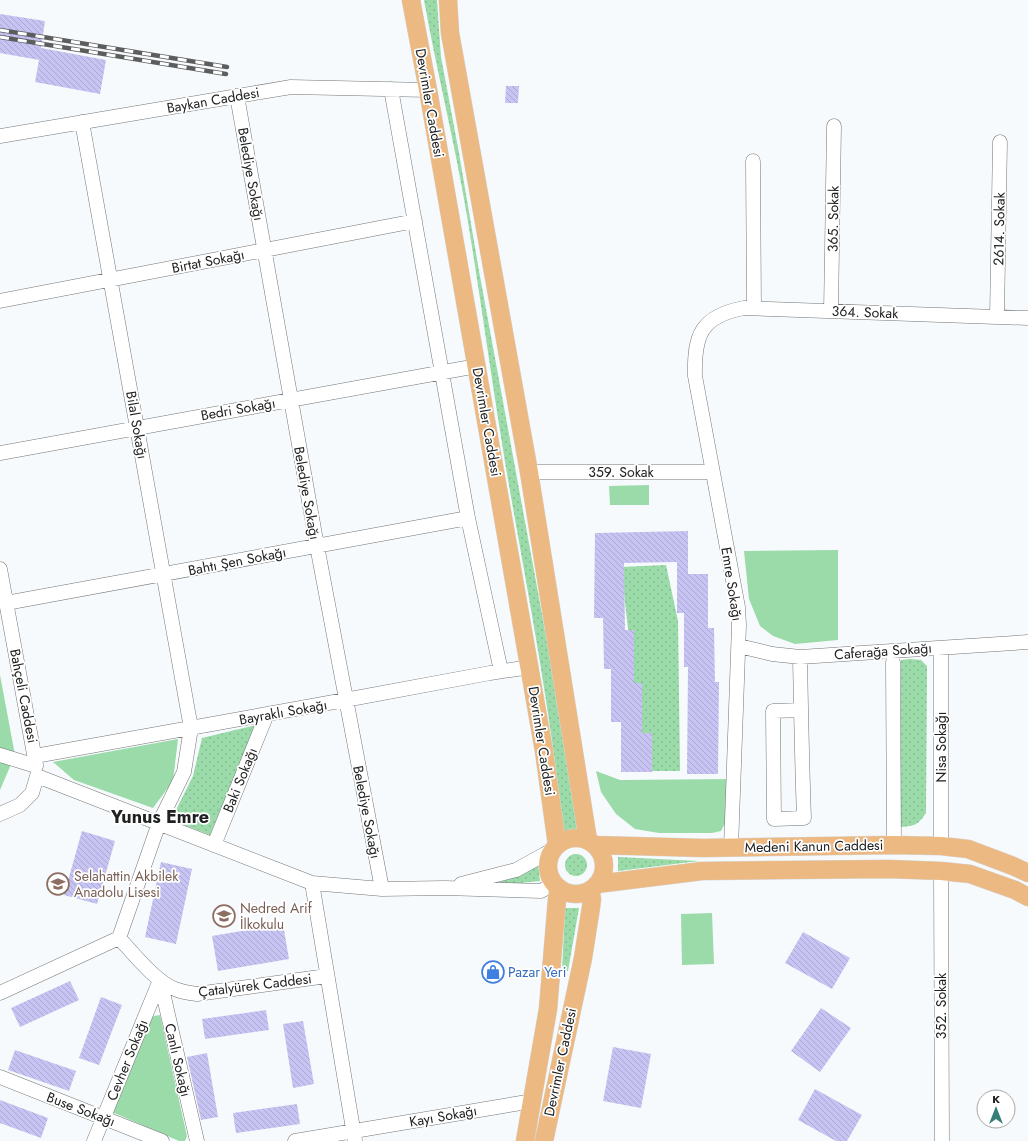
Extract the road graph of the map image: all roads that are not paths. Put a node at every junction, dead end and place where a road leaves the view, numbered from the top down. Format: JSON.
{"nodes":[{"id":1,"x":411,"y":0,"type":"edge"},
{"id":2,"x":448,"y":0,"type":"edge"},
{"id":3,"x":460,"y":0,"type":"edge"},
{"id":4,"x":450,"y":22,"type":"junction"},
{"id":5,"x":391,"y":89,"type":"junction"},
{"id":6,"x":428,"y":90,"type":"junction"},
{"id":7,"x":237,"y":96,"type":"junction"},
{"id":8,"x":82,"y":122,"type":"junction"},
{"id":9,"x":834,"y":126,"type":"dead end"},
{"id":10,"x":0,"y":136,"type":"edge"},
{"id":11,"x":1000,"y":142,"type":"dead end"},
{"id":12,"x":753,"y":161,"type":"dead end"},
{"id":13,"x":415,"y":221,"type":"junction"},
{"id":14,"x":264,"y":250,"type":"junction"},
{"id":15,"x":110,"y":280,"type":"junction"},
{"id":16,"x":0,"y":300,"type":"edge"},
{"id":17,"x":754,"y":308,"type":"junction"},
{"id":18,"x":831,"y":311,"type":"junction"},
{"id":19,"x":997,"y":317,"type":"junction"},
{"id":20,"x":1028,"y":318,"type":"edge"},
{"id":21,"x":706,"y":325,"type":"joint"},
{"id":22,"x":477,"y":366,"type":"junction"},
{"id":23,"x":442,"y":372,"type":"junction"},
{"id":24,"x":291,"y":400,"type":"junction"},
{"id":25,"x":137,"y":428,"type":"junction"},
{"id":26,"x":0,"y":453,"type":"edge"},
{"id":27,"x":529,"y":472,"type":"junction"},
{"id":28,"x":713,"y":472,"type":"junction"},
{"id":29,"x":468,"y":518,"type":"junction"},
{"id":30,"x":317,"y":546,"type":"junction"},
{"id":31,"x":0,"y":569,"type":"edge"},
{"id":32,"x":164,"y":574,"type":"junction"},
{"id":33,"x":6,"y":603,"type":"junction"},
{"id":34,"x":1028,"y":642,"type":"edge"},
{"id":35,"x":739,"y":646,"type":"junction"},
{"id":36,"x":941,"y":648,"type":"junction"},
{"id":37,"x":800,"y":657,"type":"junction"},
{"id":38,"x":893,"y":662,"type":"dead end"},
{"id":39,"x":530,"y":667,"type":"junction"},
{"id":40,"x":501,"y":671,"type":"junction"},
{"id":41,"x":345,"y":700,"type":"junction"},
{"id":42,"x":801,"y":710,"type":"junction"},
{"id":43,"x":266,"y":714,"type":"junction"},
{"id":44,"x":192,"y":728,"type":"junction"},
{"id":45,"x":0,"y":755,"type":"edge"},
{"id":46,"x":36,"y":766,"type":"junction"},
{"id":47,"x":0,"y":814,"type":"edge"},
{"id":48,"x":159,"y":823,"type":"junction"},
{"id":49,"x":591,"y":843,"type":"junction"},
{"id":50,"x":214,"y":845,"type":"junction"},
{"id":51,"x":894,"y":845,"type":"junction"},
{"id":52,"x":941,"y":846,"type":"junction"},
{"id":53,"x":555,"y":848,"type":"junction"},
{"id":54,"x":731,"y":848,"type":"junction"},
{"id":55,"x":941,"y":871,"type":"junction"},
{"id":56,"x":1028,"y":873,"type":"edge"},
{"id":57,"x":312,"y":883,"type":"junction"},
{"id":58,"x":557,"y":885,"type":"junction"},
{"id":59,"x":594,"y":887,"type":"junction"},
{"id":60,"x":444,"y":888,"type":"junction"},
{"id":61,"x":382,"y":889,"type":"junction"},
{"id":62,"x":1028,"y":897,"type":"edge"},
{"id":63,"x":119,"y":938,"type":"junction"},
{"id":64,"x":328,"y":976,"type":"junction"},
{"id":65,"x":160,"y":980,"type":"junction"},
{"id":66,"x":0,"y":993,"type":"edge"},
{"id":67,"x":0,"y":1077,"type":"edge"},
{"id":68,"x":533,"y":1101,"type":"junction"},
{"id":69,"x":104,"y":1118,"type":"junction"},
{"id":70,"x":354,"y":1136,"type":"edge"},
{"id":71,"x":94,"y":1141,"type":"edge"},
{"id":72,"x":162,"y":1141,"type":"edge"},
{"id":73,"x":197,"y":1141,"type":"edge"},
{"id":74,"x":295,"y":1141,"type":"edge"},
{"id":75,"x":525,"y":1141,"type":"edge"},
{"id":76,"x":544,"y":1141,"type":"edge"},
{"id":77,"x":942,"y":1141,"type":"edge"}],
"edges":[{"from":1,"to":6,"type":"main road","name":"Devrimler Caddesi"},
{"from":2,"to":4,"type":"main road","name":"Devrimler Caddesi"},
{"from":3,"to":4,"type":"main road"},
{"from":4,"to":27,"type":"main road","name":"Devrimler Caddesi"},
{"from":5,"to":6,"type":"street","name":"Baykan Caddesi"},
{"from":5,"to":7,"type":"street","name":"Baykan Caddesi"},
{"from":5,"to":13,"type":"street"},
{"from":6,"to":22,"type":"main road","name":"Devrimler Caddesi"},
{"from":7,"to":8,"type":"street","name":"Baykan Caddesi"},
{"from":7,"to":14,"type":"street","name":"Belediye Sokağı"},
{"from":8,"to":10,"type":"street","name":"Baykan Caddesi"},
{"from":8,"to":15,"type":"street","name":"Bilal Sokağı"},
{"from":9,"to":18,"type":"street","name":"365. Sokak"},
{"from":11,"to":19,"type":"street","name":"2614. Sokak"},
{"from":12,"to":17,"type":"street"},
{"from":13,"to":14,"type":"street","name":"Birtat Sokağı"},
{"from":13,"to":23,"type":"street"},
{"from":14,"to":15,"type":"street","name":"Birtat Sokağı"},
{"from":14,"to":24,"type":"street","name":"Belediye Sokağı"},
{"from":15,"to":16,"type":"street","name":"Birtat Sokağı"},
{"from":15,"to":25,"type":"street","name":"Bilal Sokağı"},
{"from":17,"to":18,"type":"street","name":"364. Sokak"},
{"from":17,"to":21,"type":"street","name":"364. Sokak"},
{"from":18,"to":19,"type":"street","name":"364. Sokak"},
{"from":19,"to":20,"type":"street","name":"364. Sokak"},
{"from":21,"to":28,"type":"street","name":"Emre Sokağı"},
{"from":22,"to":23,"type":"street","name":"Bedri Sokağı"},
{"from":22,"to":39,"type":"main road","name":"Devrimler Caddesi"},
{"from":23,"to":24,"type":"street","name":"Bedri Sokağı"},
{"from":23,"to":29,"type":"street"},
{"from":24,"to":25,"type":"street","name":"Bedri Sokağı"},
{"from":24,"to":30,"type":"street","name":"Belediye Sokağı"},
{"from":25,"to":26,"type":"street","name":"Bedri Sokağı"},
{"from":25,"to":32,"type":"street","name":"Bilal Sokağı"},
{"from":27,"to":28,"type":"street","name":"359. Sokak"},
{"from":27,"to":49,"type":"main road","name":"Devrimler Caddesi"},
{"from":28,"to":35,"type":"street","name":"Emre Sokağı"},
{"from":29,"to":30,"type":"street","name":"Bahtı Şen Sokağı"},
{"from":29,"to":40,"type":"street"},
{"from":30,"to":32,"type":"street","name":"Bahtı Şen Sokağı"},
{"from":30,"to":41,"type":"street","name":"Belediye Sokağı"},
{"from":31,"to":33,"type":"street","name":"Bahçeli Caddesi"},
{"from":32,"to":33,"type":"street","name":"Bahtı Şen Sokağı"},
{"from":32,"to":44,"type":"street","name":"Bilal Sokağı"},
{"from":33,"to":46,"type":"street","name":"Bahçeli Caddesi"},
{"from":34,"to":36,"type":"street","name":"Caferağa Sokağı"},
{"from":35,"to":37,"type":"street","name":"Caferağa Sokağı"},
{"from":35,"to":54,"type":"street","name":"Emre Sokağı"},
{"from":36,"to":37,"type":"street","name":"Caferağa Sokağı"},
{"from":36,"to":52,"type":"street","name":"Nisa Sokağı"},
{"from":37,"to":42,"type":"street"},
{"from":38,"to":51,"type":"street"},
{"from":39,"to":40,"type":"street","name":"Bayraklı Sokağı"},
{"from":39,"to":53,"type":"main road","name":"Devrimler Caddesi"},
{"from":40,"to":41,"type":"street","name":"Bayraklı Sokağı"},
{"from":41,"to":43,"type":"street","name":"Bayraklı Sokağı"},
{"from":41,"to":61,"type":"street","name":"Belediye Sokağı"},
{"from":42,"to":42,"type":"street"},
{"from":43,"to":44,"type":"street","name":"Bayraklı Sokağı"},
{"from":43,"to":50,"type":"street","name":"Baki Sokağı"},
{"from":44,"to":46,"type":"street","name":"Bayraklı Sokağı"},
{"from":44,"to":48,"type":"street"},
{"from":45,"to":46,"type":"street"},
{"from":46,"to":47,"type":"street"},
{"from":46,"to":48,"type":"street"},
{"from":48,"to":50,"type":"street"},
{"from":48,"to":63,"type":"street"},
{"from":49,"to":53,"type":"main road"},
{"from":49,"to":54,"type":"main road","name":"Medeni Kanun Caddesi"},
{"from":49,"to":59,"type":"main road"},
{"from":50,"to":57,"type":"street"},
{"from":51,"to":52,"type":"main road","name":"Medeni Kanun Caddesi"},
{"from":51,"to":54,"type":"main road","name":"Medeni Kanun Caddesi"},
{"from":52,"to":55,"type":"main road"},
{"from":52,"to":56,"type":"main road","name":"Medeni Kanun Caddesi"},
{"from":53,"to":58,"type":"main road"},
{"from":53,"to":60,"type":"street"},
{"from":55,"to":59,"type":"main road","name":"Medeni Kanun Caddesi"},
{"from":55,"to":62,"type":"main road","name":"Medeni Kanun Caddesi"},
{"from":55,"to":77,"type":"street","name":"352. Sokak"},
{"from":57,"to":61,"type":"street"},
{"from":57,"to":64,"type":"street"},
{"from":58,"to":59,"type":"main road"},
{"from":58,"to":60,"type":"street"},
{"from":58,"to":68,"type":"main road","name":"Devrimler Caddesi"},
{"from":59,"to":76,"type":"main road","name":"Devrimler Caddesi"},
{"from":60,"to":61,"type":"street"},
{"from":63,"to":65,"type":"street","name":"Çatalyürek Caddesi"},
{"from":63,"to":66,"type":"street"},
{"from":64,"to":65,"type":"street","name":"Çatalyürek Caddesi"},
{"from":64,"to":70,"type":"street"},
{"from":65,"to":69,"type":"street","name":"Cevher Sokağı"},
{"from":65,"to":73,"type":"street","name":"Canlı Sokağı"},
{"from":67,"to":69,"type":"street","name":"Buse Sokağı"},
{"from":68,"to":70,"type":"street","name":"Kayı Sokağı"},
{"from":68,"to":75,"type":"main road","name":"Devrimler Caddesi"},
{"from":69,"to":71,"type":"street","name":"Cevher Sokağı"},
{"from":69,"to":72,"type":"street","name":"Buse Sokağı"},
{"from":70,"to":74,"type":"street"}]}
